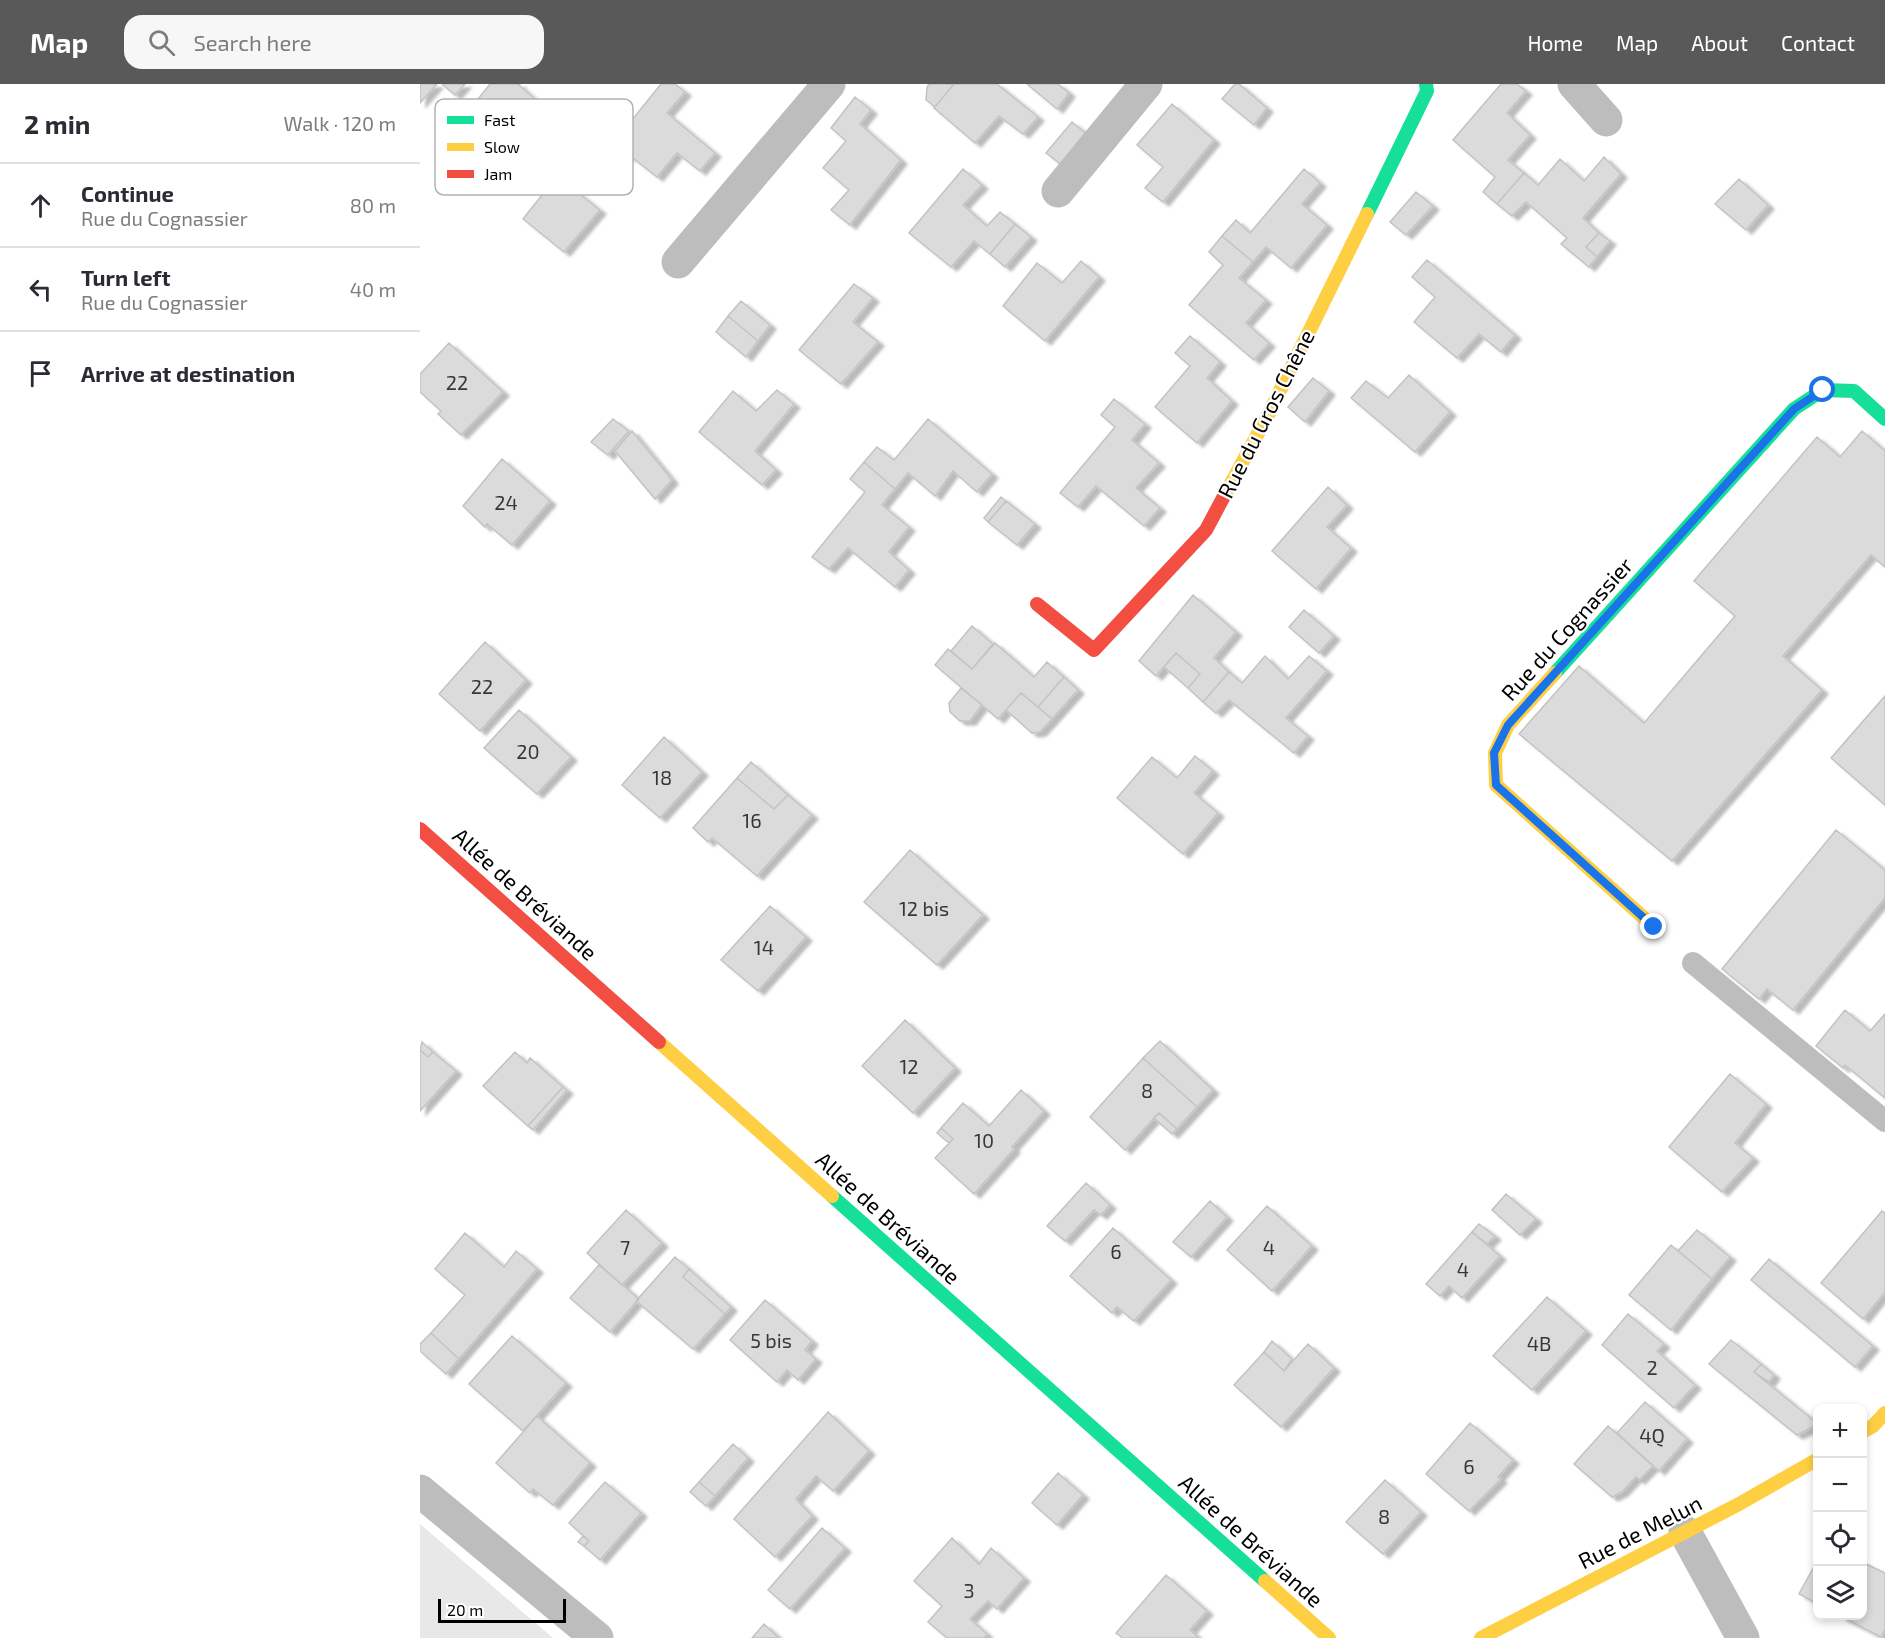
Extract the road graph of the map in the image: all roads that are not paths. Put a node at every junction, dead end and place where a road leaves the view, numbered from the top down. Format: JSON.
{"nodes":[{"id":1,"x":829,"y":84,"type":"edge"},
{"id":2,"x":1146,"y":84,"type":"edge"},
{"id":3,"x":1426,"y":84,"type":"edge"},
{"id":4,"x":1574,"y":84,"type":"edge"},
{"id":5,"x":1606,"y":120,"type":"dead end"},
{"id":6,"x":1058,"y":191,"type":"dead end"},
{"id":7,"x":678,"y":262,"type":"dead end"},
{"id":8,"x":1885,"y":419,"type":"edge"},
{"id":9,"x":1037,"y":604,"type":"dead end"},
{"id":10,"x":420,"y":829,"type":"edge"},
{"id":11,"x":1654,"y":927,"type":"dead end"},
{"id":12,"x":1693,"y":963,"type":"dead end"},
{"id":13,"x":1885,"y":1121,"type":"edge"},
{"id":14,"x":1885,"y":1413,"type":"edge"},
{"id":15,"x":1867,"y":1430,"type":"edge"},
{"id":16,"x":1813,"y":1462,"type":"edge"},
{"id":17,"x":420,"y":1491,"type":"edge"},
{"id":18,"x":1685,"y":1532,"type":"junction"},
{"id":19,"x":597,"y":1638,"type":"edge"},
{"id":20,"x":1329,"y":1638,"type":"edge"},
{"id":21,"x":1480,"y":1638,"type":"edge"},
{"id":22,"x":1743,"y":1638,"type":"edge"}],
"edges":[{"from":1,"to":7,"type":"street"},
{"from":2,"to":6,"type":"street"},
{"from":3,"to":9,"type":"street","name":"Rue du Gros Chêne"},
{"from":4,"to":5,"type":"street"},
{"from":8,"to":11,"type":"street","name":"Rue du Cognassier"},
{"from":10,"to":20,"type":"street","name":"Allée de Bréviande"},
{"from":12,"to":13,"type":"lane"},
{"from":14,"to":15,"type":"street"},
{"from":16,"to":18,"type":"street","name":"Rue de Melun"},
{"from":17,"to":19,"type":"street"},
{"from":18,"to":21,"type":"street","name":"Rue de Melun"},
{"from":18,"to":22,"type":"street"}]}
